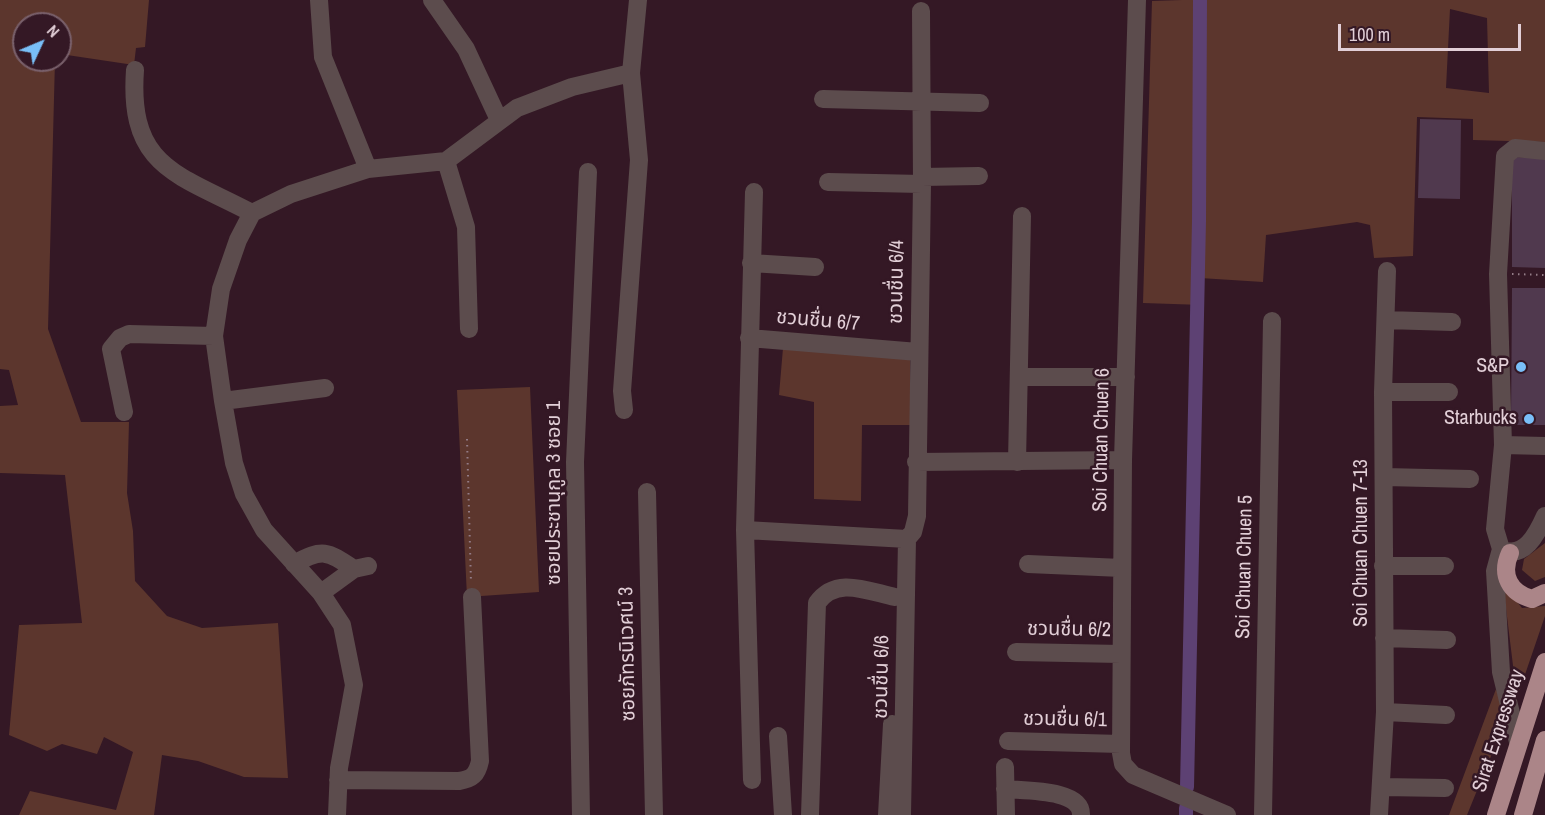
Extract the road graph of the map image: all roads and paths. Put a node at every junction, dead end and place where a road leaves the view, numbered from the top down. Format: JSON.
{"nodes":[{"id":1,"x":319,"y":0,"type":"edge"},
{"id":2,"x":432,"y":0,"type":"edge"},
{"id":3,"x":638,"y":0,"type":"edge"},
{"id":4,"x":1137,"y":0,"type":"edge"},
{"id":5,"x":921,"y":11,"type":"dead end"},
{"id":6,"x":135,"y":70,"type":"dead end"},
{"id":7,"x":631,"y":73,"type":"junction"},
{"id":8,"x":823,"y":99,"type":"dead end"},
{"id":9,"x":920,"y":102,"type":"junction"},
{"id":10,"x":980,"y":103,"type":"dead end"},
{"id":11,"x":499,"y":120,"type":"junction"},
{"id":12,"x":1545,"y":151,"type":"edge"},
{"id":13,"x":446,"y":161,"type":"junction"},
{"id":14,"x":368,"y":169,"type":"junction"},
{"id":15,"x":588,"y":172,"type":"dead end"},
{"id":16,"x":979,"y":176,"type":"dead end"},
{"id":17,"x":922,"y":180,"type":"junction"},
{"id":18,"x":828,"y":182,"type":"dead end"},
{"id":19,"x":754,"y":192,"type":"dead end"},
{"id":20,"x":252,"y":213,"type":"junction"},
{"id":21,"x":1022,"y":216,"type":"dead end"},
{"id":22,"x":751,"y":263,"type":"junction"},
{"id":23,"x":815,"y":267,"type":"dead end"},
{"id":24,"x":1387,"y":272,"type":"dead end"},
{"id":25,"x":1498,"y":274,"type":"junction"},
{"id":26,"x":1545,"y":275,"type":"edge"},
{"id":27,"x":1386,"y":320,"type":"junction"},
{"id":28,"x":1272,"y":321,"type":"dead end"},
{"id":29,"x":1452,"y":322,"type":"dead end"},
{"id":30,"x":469,"y":329,"type":"dead end"},
{"id":31,"x":214,"y":336,"type":"junction"},
{"id":32,"x":749,"y":338,"type":"junction"},
{"id":33,"x":918,"y":352,"type":"junction"},
{"id":34,"x":1020,"y":376,"type":"junction"},
{"id":35,"x":1126,"y":377,"type":"junction"},
{"id":36,"x":325,"y":388,"type":"dead end"},
{"id":37,"x":1383,"y":392,"type":"junction"},
{"id":38,"x":1449,"y":392,"type":"dead end"},
{"id":39,"x":223,"y":401,"type":"junction"},
{"id":40,"x":624,"y":410,"type":"dead end"},
{"id":41,"x":123,"y":411,"type":"dead end"},
{"id":42,"x":467,"y":439,"type":"dead end"},
{"id":43,"x":1503,"y":445,"type":"junction"},
{"id":44,"x":1545,"y":446,"type":"edge"},
{"id":45,"x":1123,"y":460,"type":"junction"},
{"id":46,"x":916,"y":462,"type":"junction"},
{"id":47,"x":1017,"y":462,"type":"junction"},
{"id":48,"x":1385,"y":477,"type":"junction"},
{"id":49,"x":1470,"y":479,"type":"dead end"},
{"id":50,"x":648,"y":492,"type":"dead end"},
{"id":51,"x":1545,"y":516,"type":"edge"},
{"id":52,"x":745,"y":530,"type":"junction"},
{"id":53,"x":907,"y":539,"type":"junction"},
{"id":54,"x":1505,"y":551,"type":"junction"},
{"id":55,"x":294,"y":564,"type":"junction"},
{"id":56,"x":1028,"y":564,"type":"dead end"},
{"id":57,"x":1383,"y":566,"type":"junction"},
{"id":58,"x":1445,"y":566,"type":"dead end"},
{"id":59,"x":1122,"y":568,"type":"junction"},
{"id":60,"x":321,"y":593,"type":"junction"},
{"id":61,"x":1545,"y":593,"type":"edge"},
{"id":62,"x":472,"y":597,"type":"joint"},
{"id":63,"x":1384,"y":638,"type":"junction"},
{"id":64,"x":1447,"y":639,"type":"dead end"},
{"id":65,"x":1016,"y":652,"type":"dead end"},
{"id":66,"x":1121,"y":654,"type":"junction"},
{"id":67,"x":1545,"y":662,"type":"edge"},
{"id":68,"x":1385,"y":712,"type":"junction"},
{"id":69,"x":1446,"y":715,"type":"dead end"},
{"id":70,"x":778,"y":736,"type":"dead end"},
{"id":71,"x":1545,"y":740,"type":"edge"},
{"id":72,"x":1008,"y":741,"type":"dead end"},
{"id":73,"x":1121,"y":744,"type":"junction"},
{"id":74,"x":1516,"y":749,"type":"junction"},
{"id":75,"x":1005,"y":767,"type":"dead end"},
{"id":76,"x":338,"y":780,"type":"junction"},
{"id":77,"x":752,"y":780,"type":"dead end"},
{"id":78,"x":1382,"y":787,"type":"junction"},
{"id":79,"x":1444,"y":788,"type":"dead end"},
{"id":80,"x":1005,"y":789,"type":"junction"},
{"id":81,"x":337,"y":815,"type":"edge"},
{"id":82,"x":581,"y":815,"type":"edge"},
{"id":83,"x":654,"y":815,"type":"edge"},
{"id":84,"x":782,"y":815,"type":"edge"},
{"id":85,"x":787,"y":815,"type":"edge"},
{"id":86,"x":810,"y":815,"type":"edge"},
{"id":87,"x":886,"y":815,"type":"edge"},
{"id":88,"x":902,"y":815,"type":"edge"},
{"id":89,"x":1006,"y":815,"type":"edge"},
{"id":90,"x":1081,"y":815,"type":"edge"},
{"id":91,"x":1227,"y":815,"type":"edge"},
{"id":92,"x":1263,"y":815,"type":"edge"},
{"id":93,"x":1379,"y":815,"type":"edge"},
{"id":94,"x":1490,"y":815,"type":"edge"},
{"id":95,"x":1496,"y":815,"type":"edge"},
{"id":96,"x":1523,"y":815,"type":"edge"}],
"edges":[{"from":1,"to":14,"type":"street"},
{"from":2,"to":11,"type":"street"},
{"from":3,"to":7,"type":"street"},
{"from":4,"to":35,"type":"street","name":"Soi Chuan Chuen 6"},
{"from":5,"to":9,"type":"street","name":"ชวนชื่น 6/4"},
{"from":6,"to":20,"type":"street"},
{"from":7,"to":11,"type":"street"},
{"from":7,"to":40,"type":"street"},
{"from":8,"to":9,"type":"street"},
{"from":9,"to":10,"type":"street"},
{"from":9,"to":17,"type":"street","name":"ชวนชื่น 6/4"},
{"from":11,"to":13,"type":"street"},
{"from":12,"to":25,"type":"street"},
{"from":13,"to":14,"type":"street"},
{"from":13,"to":30,"type":"street"},
{"from":14,"to":20,"type":"street"},
{"from":15,"to":82,"type":"street","name":"ซอยประชานุกูล 3 ซอย 1"},
{"from":16,"to":17,"type":"street"},
{"from":17,"to":18,"type":"street"},
{"from":17,"to":33,"type":"street","name":"ชวนชื่น 6/4"},
{"from":19,"to":22,"type":"street"},
{"from":20,"to":31,"type":"street"},
{"from":21,"to":34,"type":"street"},
{"from":22,"to":23,"type":"street"},
{"from":22,"to":32,"type":"street"},
{"from":24,"to":27,"type":"street","name":"Soi Chuan Chuen 7-13"},
{"from":25,"to":26,"type":"path"},
{"from":25,"to":43,"type":"street"},
{"from":27,"to":29,"type":"street"},
{"from":27,"to":37,"type":"street","name":"Soi Chuan Chuen 7-13"},
{"from":28,"to":92,"type":"street","name":"Soi Chuan Chuen 5"},
{"from":31,"to":39,"type":"street"},
{"from":31,"to":41,"type":"street"},
{"from":32,"to":33,"type":"street","name":"ชวนชื่น 6/7"},
{"from":32,"to":52,"type":"street"},
{"from":33,"to":46,"type":"street","name":"ชวนชื่น 6/4"},
{"from":34,"to":35,"type":"street"},
{"from":34,"to":47,"type":"street"},
{"from":35,"to":45,"type":"street","name":"Soi Chuan Chuen 6"},
{"from":36,"to":39,"type":"street"},
{"from":37,"to":38,"type":"street"},
{"from":37,"to":48,"type":"street","name":"Soi Chuan Chuen 7-13"},
{"from":39,"to":55,"type":"street"},
{"from":42,"to":62,"type":"path"},
{"from":43,"to":44,"type":"street"},
{"from":43,"to":54,"type":"street"},
{"from":45,"to":47,"type":"street"},
{"from":45,"to":59,"type":"street","name":"Soi Chuan Chuen 6"},
{"from":46,"to":47,"type":"street"},
{"from":46,"to":53,"type":"street","name":"ชวนชื่น 6/4"},
{"from":48,"to":49,"type":"street"},
{"from":48,"to":57,"type":"street","name":"Soi Chuan Chuen 7-13"},
{"from":50,"to":83,"type":"street","name":"ซอยภัทรนิเวศน์ 3"},
{"from":51,"to":54,"type":"street"},
{"from":52,"to":53,"type":"street"},
{"from":52,"to":77,"type":"street"},
{"from":53,"to":88,"type":"street","name":"ชวนชื่น 6/6"},
{"from":54,"to":61,"type":"highway"},
{"from":54,"to":74,"type":"street"},
{"from":55,"to":60,"type":"street"},
{"from":55,"to":60,"type":"street"},
{"from":56,"to":59,"type":"street"},
{"from":57,"to":58,"type":"street"},
{"from":57,"to":63,"type":"street","name":"Soi Chuan Chuen 7-13"},
{"from":59,"to":66,"type":"street","name":"Soi Chuan Chuen 6"},
{"from":60,"to":76,"type":"street"},
{"from":62,"to":76,"type":"street"},
{"from":63,"to":64,"type":"street"},
{"from":63,"to":68,"type":"street","name":"Soi Chuan Chuen 7-13"},
{"from":65,"to":66,"type":"street","name":"ชวนชื่น 6/2"},
{"from":66,"to":73,"type":"street","name":"Soi Chuan Chuen 6"},
{"from":67,"to":74,"type":"highway","name":"Sirat Expressway"},
{"from":68,"to":69,"type":"street"},
{"from":68,"to":78,"type":"street","name":"Soi Chuan Chuen 7-13"},
{"from":70,"to":84,"type":"street"},
{"from":71,"to":96,"type":"highway"},
{"from":72,"to":73,"type":"street","name":"ชวนชื่น 6/1"},
{"from":73,"to":91,"type":"street","name":"Soi Chuan Chuen 6"},
{"from":74,"to":94,"type":"highway"},
{"from":74,"to":95,"type":"highway","name":"Sirat Expressway"},
{"from":75,"to":80,"type":"street"},
{"from":76,"to":81,"type":"street"},
{"from":78,"to":79,"type":"street"},
{"from":78,"to":93,"type":"street","name":"Soi Chuan Chuen 7-13"},
{"from":80,"to":89,"type":"street"},
{"from":80,"to":90,"type":"street"},
{"from":84,"to":85,"type":"street"},
{"from":86,"to":87,"type":"street"}]}
